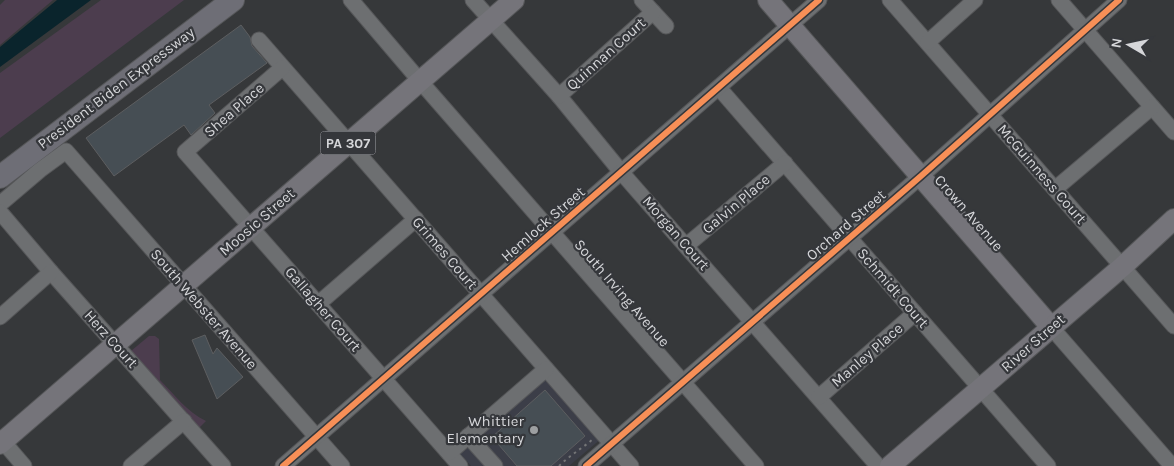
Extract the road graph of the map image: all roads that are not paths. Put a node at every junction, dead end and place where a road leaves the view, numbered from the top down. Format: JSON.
{"nodes":[{"id":1,"x":214,"y":0,"type":"edge"},
{"id":2,"x":233,"y":0,"type":"edge"},
{"id":3,"x":351,"y":0,"type":"edge"},
{"id":4,"x":473,"y":0,"type":"edge"},
{"id":5,"x":514,"y":0,"type":"edge"},
{"id":6,"x":642,"y":0,"type":"edge"},
{"id":7,"x":768,"y":0,"type":"edge"},
{"id":8,"x":819,"y":0,"type":"edge"},
{"id":9,"x":890,"y":0,"type":"edge"},
{"id":10,"x":975,"y":0,"type":"edge"},
{"id":11,"x":1059,"y":0,"type":"edge"},
{"id":12,"x":1119,"y":0,"type":"edge"},
{"id":13,"x":653,"y":12,"type":"junction"},
{"id":14,"x":490,"y":20,"type":"junction"},
{"id":15,"x":789,"y":25,"type":"junction"},
{"id":16,"x":666,"y":26,"type":"dead end"},
{"id":17,"x":1086,"y":30,"type":"junction"},
{"id":18,"x":259,"y":40,"type":"dead end"},
{"id":19,"x":928,"y":42,"type":"junction"},
{"id":20,"x":282,"y":68,"type":"junction"},
{"id":21,"x":420,"y":82,"type":"junction"},
{"id":22,"x":718,"y":88,"type":"junction"},
{"id":23,"x":559,"y":96,"type":"junction"},
{"id":24,"x":1152,"y":107,"type":"junction"},
{"id":25,"x":991,"y":115,"type":"junction"},
{"id":26,"x":1174,"y":132,"type":"edge"},
{"id":27,"x":349,"y":142,"type":"junction"},
{"id":28,"x":185,"y":152,"type":"joint"},
{"id":29,"x":0,"y":158,"type":"edge"},
{"id":30,"x":785,"y":163,"type":"junction"},
{"id":31,"x":622,"y":172,"type":"junction"},
{"id":32,"x":921,"y":176,"type":"junction"},
{"id":33,"x":0,"y":177,"type":"edge"},
{"id":34,"x":1055,"y":190,"type":"junction"},
{"id":35,"x":0,"y":204,"type":"edge"},
{"id":36,"x":0,"y":212,"type":"edge"},
{"id":37,"x":416,"y":219,"type":"junction"},
{"id":38,"x":1174,"y":219,"type":"edge"},
{"id":39,"x":251,"y":227,"type":"junction"},
{"id":40,"x":552,"y":232,"type":"junction"},
{"id":41,"x":849,"y":238,"type":"junction"},
{"id":42,"x":687,"y":245,"type":"junction"},
{"id":43,"x":1122,"y":267,"type":"junction"},
{"id":44,"x":51,"y":272,"type":"junction"},
{"id":45,"x":184,"y":286,"type":"junction"},
{"id":46,"x":482,"y":294,"type":"junction"},
{"id":47,"x":318,"y":304,"type":"junction"},
{"id":48,"x":915,"y":313,"type":"junction"},
{"id":49,"x":0,"y":317,"type":"edge"},
{"id":50,"x":753,"y":322,"type":"junction"},
{"id":51,"x":1174,"y":326,"type":"edge"},
{"id":52,"x":1051,"y":327,"type":"junction"},
{"id":53,"x":116,"y":344,"type":"junction"},
{"id":54,"x":546,"y":369,"type":"junction"},
{"id":55,"x":385,"y":378,"type":"junction"},
{"id":56,"x":682,"y":382,"type":"junction"},
{"id":57,"x":981,"y":388,"type":"junction"},
{"id":58,"x":818,"y":397,"type":"junction"},
{"id":59,"x":184,"y":421,"type":"junction"},
{"id":60,"x":317,"y":436,"type":"junction"},
{"id":61,"x":468,"y":436,"type":"junction"},
{"id":62,"x":1,"y":441,"type":"edge"},
{"id":63,"x":612,"y":444,"type":"junction"},
{"id":64,"x":449,"y":453,"type":"junction"},
{"id":65,"x":1043,"y":464,"type":"edge"},
{"id":66,"x":24,"y":466,"type":"edge"},
{"id":67,"x":132,"y":466,"type":"edge"},
{"id":68,"x":223,"y":466,"type":"edge"},
{"id":69,"x":283,"y":466,"type":"edge"},
{"id":70,"x":342,"y":466,"type":"edge"},
{"id":71,"x":460,"y":466,"type":"edge"},
{"id":72,"x":495,"y":466,"type":"edge"},
{"id":73,"x":586,"y":466,"type":"edge"},
{"id":74,"x":631,"y":466,"type":"edge"},
{"id":75,"x":756,"y":466,"type":"edge"},
{"id":76,"x":878,"y":466,"type":"edge"},
{"id":77,"x":890,"y":466,"type":"edge"},
{"id":78,"x":1172,"y":466,"type":"edge"}],
"edges":[{"from":1,"to":29,"type":"highway","name":"President Biden Expressway"},
{"from":2,"to":33,"type":"highway","name":"President Biden Expressway"},
{"from":3,"to":21,"type":"street","name":"South Irving Avenue"},
{"from":4,"to":14,"type":"street","name":"Morgan Court"},
{"from":5,"to":14,"type":"main road","name":"Moosic Street","number":"PA 307"},
{"from":6,"to":13,"type":"street"},
{"from":7,"to":15,"type":"main road","name":"Crown Avenue"},
{"from":8,"to":15,"type":"street","name":"Hemlock Street"},
{"from":9,"to":19,"type":"street","name":"McGuinness Court"},
{"from":10,"to":19,"type":"street"},
{"from":11,"to":17,"type":"street"},
{"from":12,"to":17,"type":"street","name":"Orchard Street"},
{"from":13,"to":16,"type":"street"},
{"from":13,"to":23,"type":"street","name":"Quinnan Court"},
{"from":14,"to":21,"type":"main road","name":"Moosic Street","number":"PA 307"},
{"from":14,"to":23,"type":"street","name":"Morgan Court"},
{"from":15,"to":22,"type":"street","name":"Hemlock Street"},
{"from":15,"to":32,"type":"main road","name":"Crown Avenue"},
{"from":17,"to":24,"type":"street"},
{"from":17,"to":25,"type":"street","name":"Orchard Street"},
{"from":18,"to":20,"type":"street","name":"Grimes Court"},
{"from":19,"to":25,"type":"street","name":"McGuinness Court"},
{"from":20,"to":27,"type":"street","name":"Grimes Court"},
{"from":20,"to":28,"type":"street","name":"Shea Place"},
{"from":21,"to":27,"type":"main road","name":"Moosic Street","number":"PA 307"},
{"from":21,"to":40,"type":"street","name":"South Irving Avenue"},
{"from":22,"to":30,"type":"street","name":"Schmidt Court"},
{"from":22,"to":31,"type":"street","name":"Hemlock Street"},
{"from":23,"to":31,"type":"street","name":"Morgan Court"},
{"from":24,"to":26,"type":"street"},
{"from":24,"to":34,"type":"street"},
{"from":25,"to":32,"type":"street","name":"Orchard Street"},
{"from":25,"to":34,"type":"street","name":"McGuinness Court"},
{"from":27,"to":37,"type":"street","name":"Grimes Court"},
{"from":27,"to":39,"type":"main road","name":"Moosic Street","number":"PA 307"},
{"from":28,"to":39,"type":"street","name":"Gallagher Court"},
{"from":30,"to":41,"type":"street","name":"Schmidt Court"},
{"from":30,"to":42,"type":"street","name":"Galvin Place"},
{"from":31,"to":40,"type":"street","name":"Hemlock Street"},
{"from":31,"to":42,"type":"street","name":"Morgan Court"},
{"from":32,"to":41,"type":"street","name":"Orchard Street"},
{"from":32,"to":52,"type":"main road","name":"Crown Avenue"},
{"from":34,"to":43,"type":"street","name":"McGuinness Court"},
{"from":35,"to":45,"type":"street","name":"South Webster Avenue"},
{"from":36,"to":44,"type":"street","name":"Herz Court"},
{"from":37,"to":46,"type":"street","name":"Grimes Court"},
{"from":37,"to":47,"type":"street"},
{"from":38,"to":43,"type":"main road","name":"River Street"},
{"from":39,"to":45,"type":"main road","name":"Moosic Street","number":"PA 307"},
{"from":39,"to":47,"type":"street","name":"Gallagher Court"},
{"from":40,"to":46,"type":"street","name":"Hemlock Street"},
{"from":40,"to":56,"type":"street","name":"South Irving Avenue"},
{"from":41,"to":48,"type":"street","name":"Schmidt Court"},
{"from":41,"to":50,"type":"street","name":"Orchard Street"},
{"from":42,"to":50,"type":"street","name":"Morgan Court"},
{"from":43,"to":51,"type":"street","name":"McGuinness Court"},
{"from":43,"to":52,"type":"main road","name":"River Street"},
{"from":44,"to":49,"type":"street"},
{"from":44,"to":53,"type":"street","name":"Herz Court"},
{"from":45,"to":53,"type":"main road","name":"Moosic Street","number":"PA 307"},
{"from":45,"to":60,"type":"street","name":"South Webster Avenue"},
{"from":46,"to":54,"type":"street","name":"Grimes Court"},
{"from":46,"to":55,"type":"street","name":"Hemlock Street"},
{"from":47,"to":55,"type":"street","name":"Gallagher Court"},
{"from":48,"to":57,"type":"street","name":"Schmidt Court"},
{"from":48,"to":58,"type":"street","name":"Manley Place"},
{"from":50,"to":56,"type":"street","name":"Orchard Street"},
{"from":50,"to":58,"type":"street","name":"Morgan Court"},
{"from":52,"to":57,"type":"main road","name":"River Street"},
{"from":52,"to":78,"type":"street","name":"Crown Avenue"},
{"from":53,"to":59,"type":"street","name":"Herz Court"},
{"from":53,"to":62,"type":"main road","name":"Moosic Street","number":"PA 307"},
{"from":54,"to":61,"type":"street"},
{"from":54,"to":63,"type":"street","name":"Grimes Court"},
{"from":55,"to":60,"type":"street","name":"Hemlock Street"},
{"from":55,"to":64,"type":"street","name":"Gallagher Court"},
{"from":56,"to":63,"type":"street","name":"Orchard Street"},
{"from":56,"to":75,"type":"street","name":"South Irving Avenue"},
{"from":57,"to":65,"type":"street","name":"Schmidt Court"},
{"from":57,"to":77,"type":"main road","name":"River Street"},
{"from":58,"to":76,"type":"street","name":"Morgan Court"},
{"from":59,"to":67,"type":"street"},
{"from":59,"to":68,"type":"street","name":"Herz Court"},
{"from":60,"to":69,"type":"street","name":"Hemlock Street"},
{"from":60,"to":70,"type":"street","name":"South Webster Avenue"},
{"from":61,"to":64,"type":"street"},
{"from":61,"to":72,"type":"street"},
{"from":62,"to":66,"type":"street"},
{"from":63,"to":73,"type":"street","name":"Orchard Street"},
{"from":63,"to":74,"type":"street","name":"Grimes Court"},
{"from":64,"to":71,"type":"street","name":"Gallagher Court"}]}
